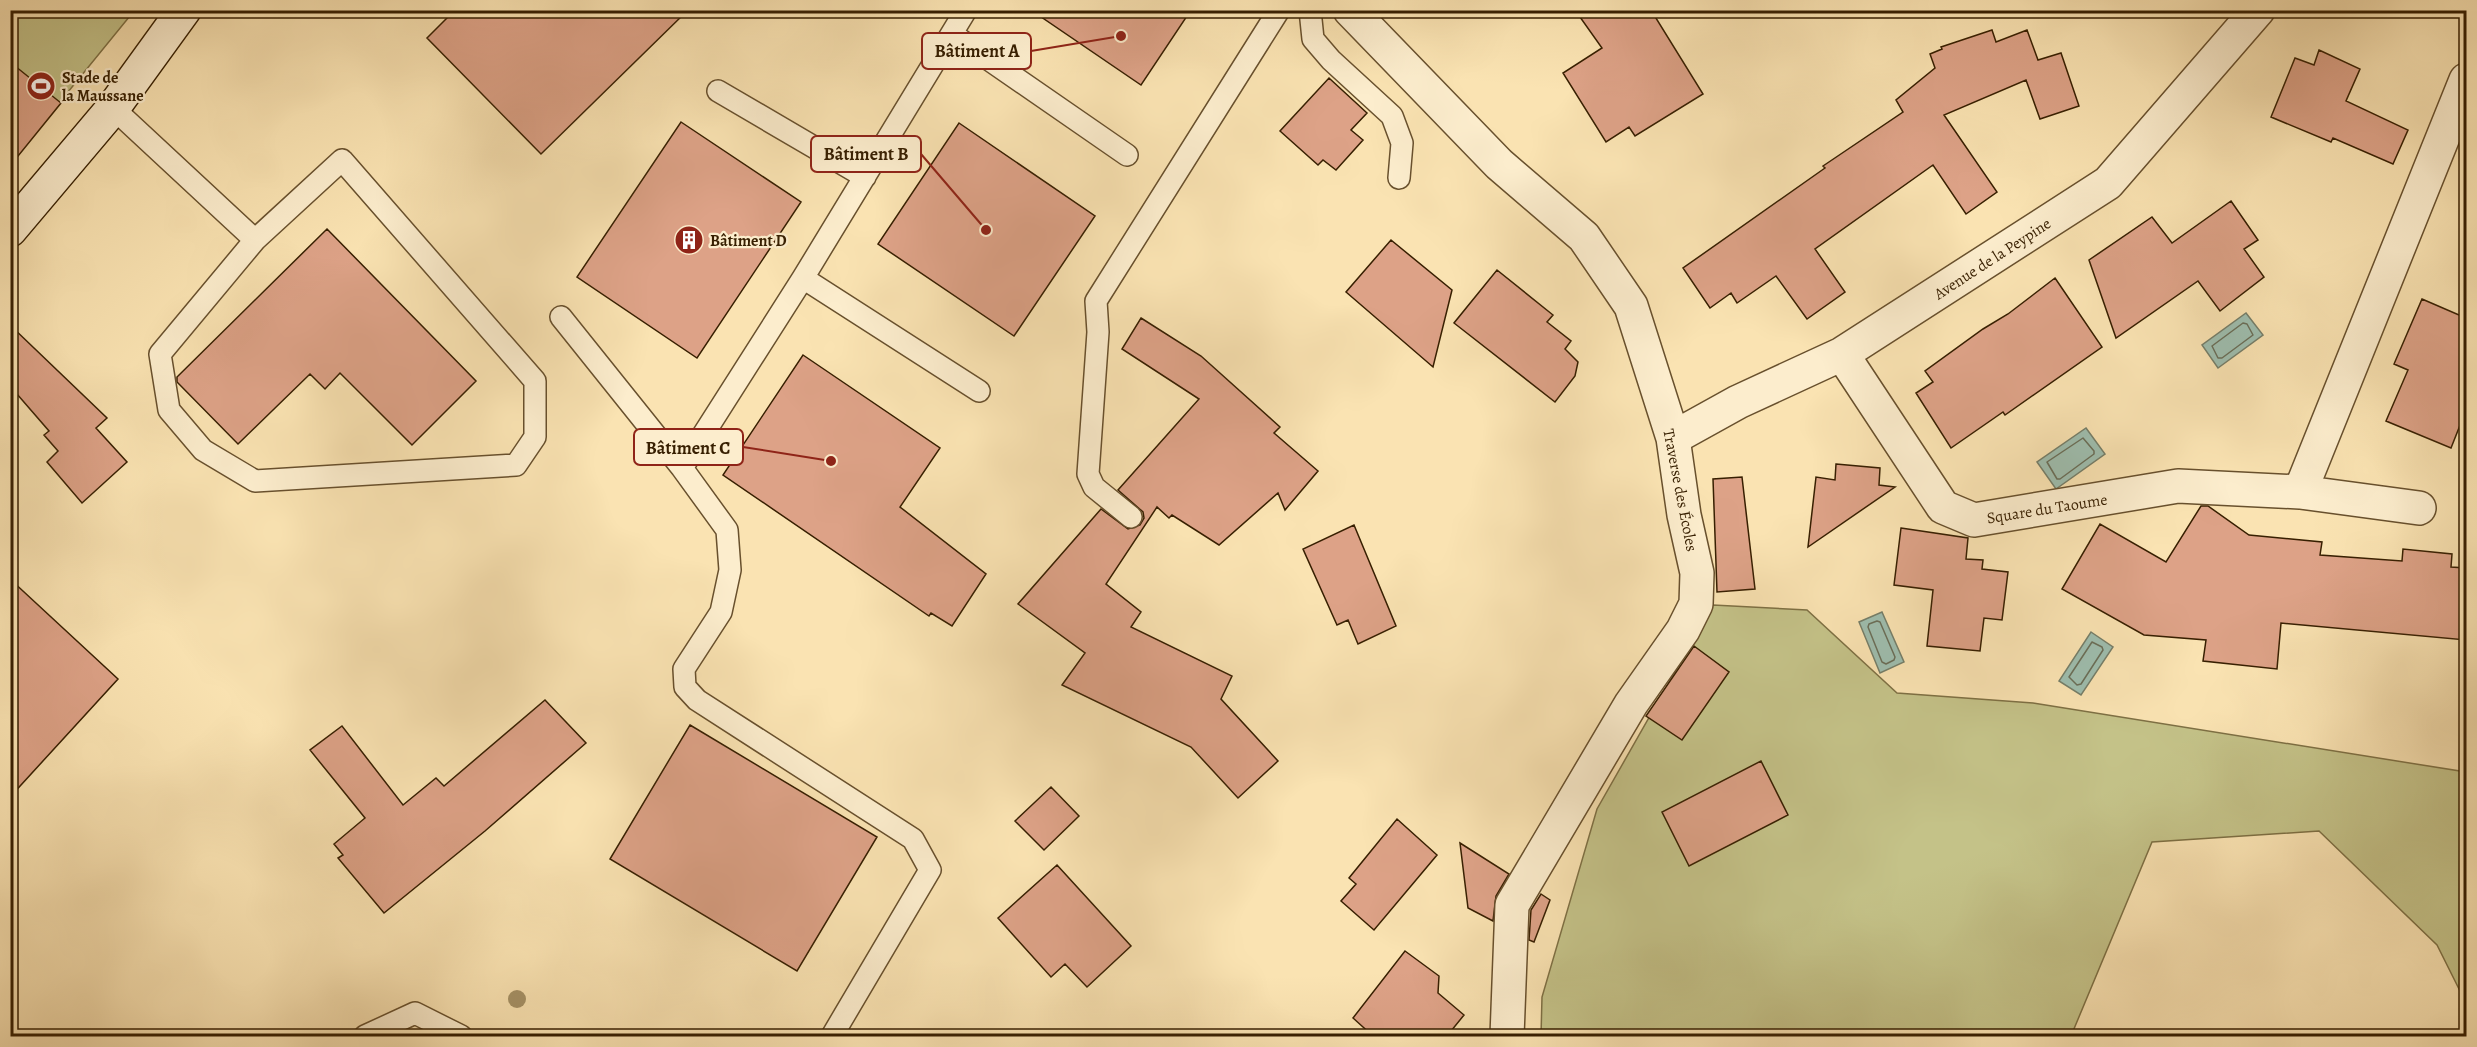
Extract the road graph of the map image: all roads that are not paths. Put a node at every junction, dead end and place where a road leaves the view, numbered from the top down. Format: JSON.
{"nodes":[{"id":1,"x":183,"y":10,"type":"edge"},
{"id":2,"x":966,"y":10,"type":"edge"},
{"id":3,"x":1279,"y":10,"type":"edge"},
{"id":4,"x":1310,"y":10,"type":"edge"},
{"id":5,"x":1350,"y":10,"type":"edge"},
{"id":6,"x":2258,"y":10,"type":"edge"},
{"id":7,"x":952,"y":34,"type":"junction"},
{"id":8,"x":2466,"y":80,"type":"edge"},
{"id":9,"x":718,"y":91,"type":"dead end"},
{"id":10,"x":113,"y":108,"type":"junction"},
{"id":11,"x":1127,"y":155,"type":"dead end"},
{"id":12,"x":865,"y":177,"type":"junction"},
{"id":13,"x":1399,"y":178,"type":"dead end"},
{"id":14,"x":10,"y":230,"type":"edge"},
{"id":15,"x":255,"y":240,"type":"junction"},
{"id":16,"x":803,"y":278,"type":"junction"},
{"id":17,"x":561,"y":317,"type":"dead end"},
{"id":18,"x":1842,"y":354,"type":"junction"},
{"id":19,"x":980,"y":391,"type":"dead end"},
{"id":20,"x":1674,"y":438,"type":"junction"},
{"id":21,"x":682,"y":468,"type":"junction"},
{"id":22,"x":2300,"y":492,"type":"junction"},
{"id":23,"x":2419,"y":508,"type":"dead end"},
{"id":24,"x":1131,"y":517,"type":"dead end"},
{"id":25,"x":365,"y":1036,"type":"edge"},
{"id":26,"x":461,"y":1036,"type":"edge"},
{"id":27,"x":832,"y":1036,"type":"edge"},
{"id":28,"x":1507,"y":1036,"type":"edge"}],
"edges":[{"from":1,"to":10,"type":"street"},
{"from":2,"to":7,"type":"lane"},
{"from":3,"to":24,"type":"lane"},
{"from":4,"to":13,"type":"lane"},
{"from":5,"to":20,"type":"street","name":"Traverse des Écoles"},
{"from":6,"to":18,"type":"street","name":"Avenue de la Peypine"},
{"from":7,"to":11,"type":"lane"},
{"from":7,"to":12,"type":"lane"},
{"from":8,"to":22,"type":"street"},
{"from":9,"to":12,"type":"lane"},
{"from":10,"to":14,"type":"street"},
{"from":10,"to":15,"type":"lane"},
{"from":12,"to":16,"type":"lane"},
{"from":15,"to":15,"type":"lane"},
{"from":16,"to":19,"type":"lane"},
{"from":16,"to":21,"type":"lane"},
{"from":17,"to":21,"type":"lane"},
{"from":18,"to":20,"type":"street","name":"Avenue de la Peypine"},
{"from":18,"to":22,"type":"street","name":"Square du Taoume"},
{"from":20,"to":28,"type":"street","name":"Traverse des Écoles"},
{"from":21,"to":27,"type":"lane"},
{"from":22,"to":23,"type":"street","name":"Square du Taoume"},
{"from":25,"to":26,"type":"lane"}]}
